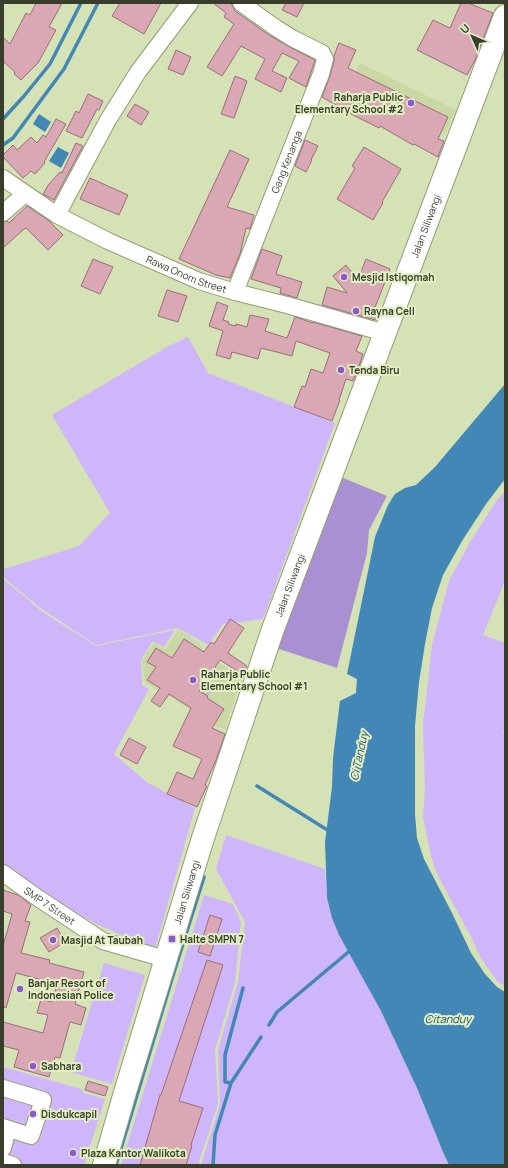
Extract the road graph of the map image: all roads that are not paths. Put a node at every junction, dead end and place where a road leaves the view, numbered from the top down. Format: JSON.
{"nodes":[{"id":1,"x":190,"y":3,"type":"edge"},
{"id":2,"x":241,"y":3,"type":"edge"},
{"id":3,"x":505,"y":16,"type":"edge"},
{"id":4,"x":3,"y":178,"type":"edge"},
{"id":5,"x":25,"y":194,"type":"junction"},
{"id":6,"x":3,"y":214,"type":"edge"},
{"id":7,"x":57,"y":215,"type":"junction"},
{"id":8,"x":235,"y":292,"type":"junction"},
{"id":9,"x":385,"y":333,"type":"junction"},
{"id":10,"x":3,"y":873,"type":"edge"},
{"id":11,"x":158,"y":970,"type":"junction"},
{"id":12,"x":3,"y":1088,"type":"edge"},
{"id":13,"x":6,"y":1128,"type":"edge"},
{"id":14,"x":3,"y":1148,"type":"edge"},
{"id":15,"x":3,"y":1162,"type":"edge"},
{"id":16,"x":13,"y":1165,"type":"edge"},
{"id":17,"x":104,"y":1165,"type":"edge"}],
"edges":[{"from":1,"to":7,"type":"street"},
{"from":2,"to":8,"type":"street","name":"Gang Kenanga"},
{"from":3,"to":9,"type":"highway","name":"Jalan Siliwangi"},
{"from":4,"to":5,"type":"street","name":"Rawa Onom Street"},
{"from":5,"to":6,"type":"street"},
{"from":5,"to":7,"type":"street","name":"Rawa Onom Street"},
{"from":7,"to":8,"type":"street","name":"Rawa Onom Street"},
{"from":8,"to":9,"type":"street","name":"Rawa Onom Street"},
{"from":9,"to":11,"type":"highway","name":"Jalan Siliwangi"},
{"from":10,"to":11,"type":"street","name":"SMP 7 Street"},
{"from":11,"to":17,"type":"highway","name":"Jalan Siliwangi"},
{"from":12,"to":13,"type":"street"},
{"from":13,"to":14,"type":"street"},
{"from":15,"to":16,"type":"street"}]}
